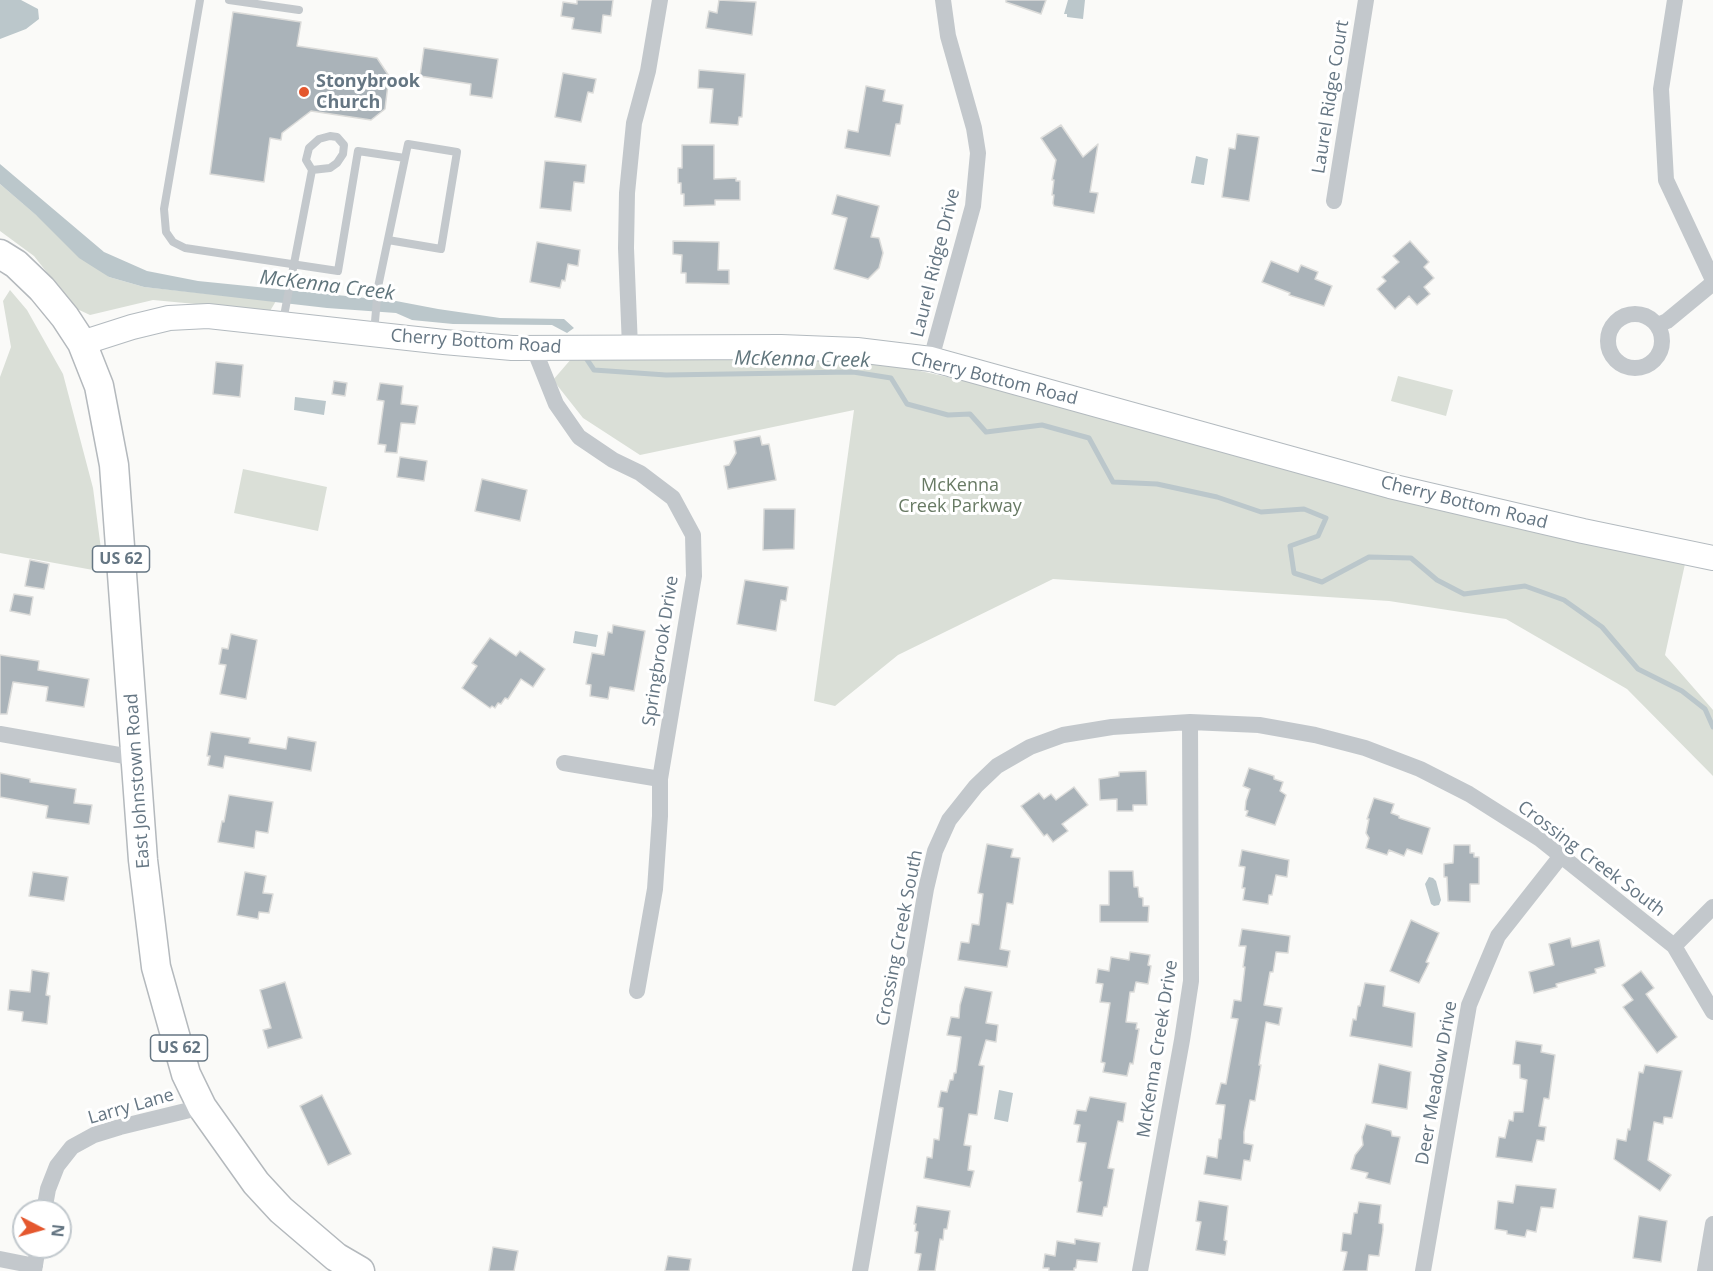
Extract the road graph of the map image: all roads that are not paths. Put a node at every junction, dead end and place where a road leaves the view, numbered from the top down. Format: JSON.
{"nodes":[{"id":1,"x":200,"y":0,"type":"edge"},
{"id":2,"x":229,"y":0,"type":"edge"},
{"id":3,"x":660,"y":0,"type":"edge"},
{"id":4,"x":943,"y":0,"type":"edge"},
{"id":5,"x":1366,"y":0,"type":"edge"},
{"id":6,"x":1675,"y":0,"type":"edge"},
{"id":7,"x":299,"y":10,"type":"dead end"},
{"id":8,"x":405,"y":158,"type":"junction"},
{"id":9,"x":312,"y":170,"type":"junction"},
{"id":10,"x":1334,"y":201,"type":"dead end"},
{"id":11,"x":388,"y":240,"type":"junction"},
{"id":12,"x":0,"y":254,"type":"edge"},
{"id":13,"x":295,"y":264,"type":"junction"},
{"id":14,"x":1713,"y":281,"type":"edge"},
{"id":15,"x":284,"y":318,"type":"junction"},
{"id":16,"x":1658,"y":325,"type":"dead end"},
{"id":17,"x":374,"y":328,"type":"junction"},
{"id":18,"x":82,"y":343,"type":"junction"},
{"id":19,"x":630,"y":347,"type":"junction"},
{"id":20,"x":546,"y":348,"type":"junction"},
{"id":21,"x":931,"y":359,"type":"junction"},
{"id":22,"x":1713,"y":558,"type":"edge"},
{"id":23,"x":1190,"y":722,"type":"junction"},
{"id":24,"x":0,"y":735,"type":"edge"},
{"id":25,"x":136,"y":758,"type":"junction"},
{"id":26,"x":564,"y":763,"type":"dead end"},
{"id":27,"x":660,"y":779,"type":"junction"},
{"id":28,"x":1561,"y":856,"type":"junction"},
{"id":29,"x":1713,"y":907,"type":"edge"},
{"id":30,"x":1674,"y":946,"type":"junction"},
{"id":31,"x":637,"y":991,"type":"dead end"},
{"id":32,"x":1713,"y":1012,"type":"edge"},
{"id":33,"x":202,"y":1107,"type":"junction"},
{"id":34,"x":47,"y":1199,"type":"edge"},
{"id":35,"x":1713,"y":1224,"type":"edge"},
{"id":36,"x":0,"y":1259,"type":"edge"},
{"id":37,"x":34,"y":1268,"type":"edge"},
{"id":38,"x":360,"y":1271,"type":"edge"},
{"id":39,"x":860,"y":1271,"type":"edge"},
{"id":40,"x":1140,"y":1271,"type":"edge"},
{"id":41,"x":1423,"y":1271,"type":"edge"},
{"id":42,"x":1705,"y":1271,"type":"edge"}],
"edges":[{"from":1,"to":13,"type":"lane"},
{"from":2,"to":7,"type":"lane"},
{"from":3,"to":19,"type":"street"},
{"from":4,"to":21,"type":"street","name":"Laurel Ridge Drive"},
{"from":5,"to":10,"type":"street","name":"Laurel Ridge Court"},
{"from":6,"to":14,"type":"street"},
{"from":8,"to":11,"type":"lane"},
{"from":8,"to":11,"type":"lane"},
{"from":8,"to":13,"type":"lane"},
{"from":9,"to":9,"type":"lane"},
{"from":9,"to":13,"type":"lane"},
{"from":11,"to":17,"type":"lane"},
{"from":12,"to":18,"type":"highway","name":"East Johnstown Road","number":"US 62"},
{"from":13,"to":15,"type":"lane"},
{"from":14,"to":16,"type":"street"},
{"from":15,"to":17,"type":"main road","name":"Cherry Bottom Road"},
{"from":15,"to":18,"type":"main road","name":"Cherry Bottom Road"},
{"from":17,"to":20,"type":"main road","name":"Cherry Bottom Road"},
{"from":18,"to":25,"type":"highway","name":"East Johnstown Road","number":"US 62"},
{"from":19,"to":20,"type":"main road","name":"Cherry Bottom Road"},
{"from":19,"to":21,"type":"main road","name":"Cherry Bottom Road"},
{"from":20,"to":27,"type":"street","name":"Springbrook Drive"},
{"from":21,"to":22,"type":"main road","name":"Cherry Bottom Road"},
{"from":23,"to":28,"type":"street","name":"Crossing Creek South"},
{"from":23,"to":39,"type":"street","name":"Crossing Creek South"},
{"from":23,"to":40,"type":"street","name":"McKenna Creek Drive"},
{"from":24,"to":25,"type":"street"},
{"from":25,"to":33,"type":"highway","name":"East Johnstown Road","number":"US 62"},
{"from":26,"to":27,"type":"street"},
{"from":27,"to":31,"type":"street","name":"Springbrook Drive"},
{"from":28,"to":30,"type":"street","name":"Crossing Creek South"},
{"from":28,"to":41,"type":"street","name":"Deer Meadow Drive"},
{"from":29,"to":30,"type":"street"},
{"from":30,"to":32,"type":"street"},
{"from":33,"to":34,"type":"street","name":"Larry Lane"},
{"from":33,"to":38,"type":"highway","name":"East Johnstown Road","number":"US 62"},
{"from":35,"to":42,"type":"street"},
{"from":36,"to":37,"type":"street"}]}
